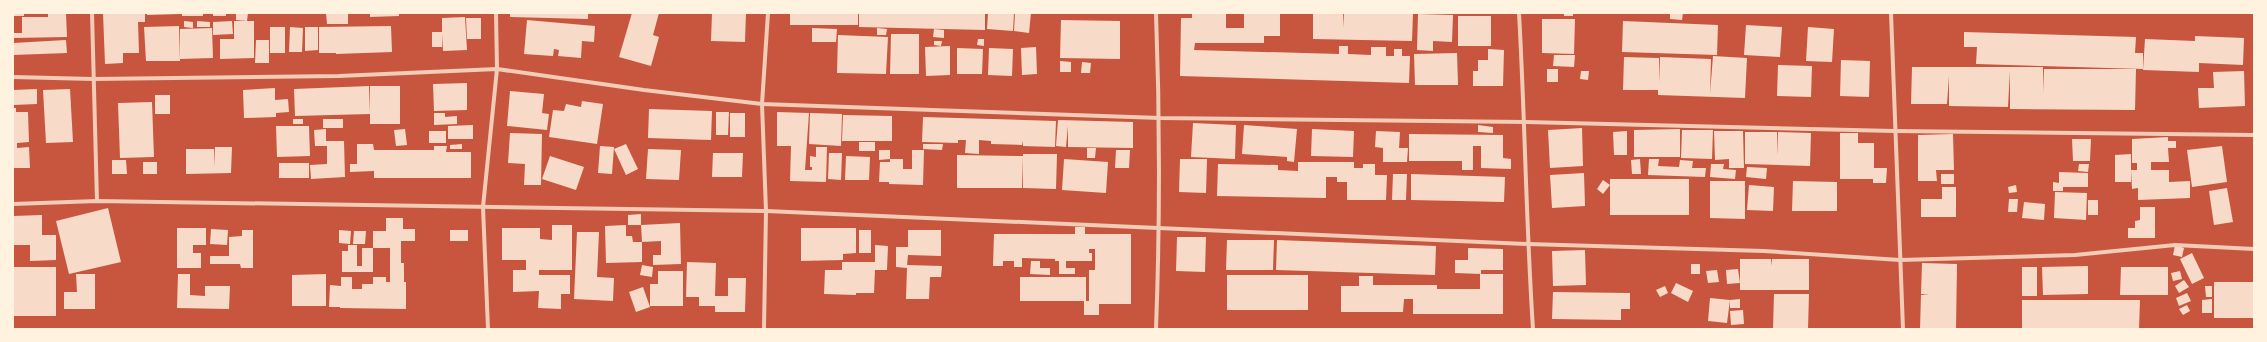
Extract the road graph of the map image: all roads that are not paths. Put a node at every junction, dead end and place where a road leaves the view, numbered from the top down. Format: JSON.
{"nodes":[{"id":1,"x":92,"y":13,"type":"edge"},
{"id":2,"x":496,"y":13,"type":"edge"},
{"id":3,"x":768,"y":13,"type":"edge"},
{"id":4,"x":1156,"y":13,"type":"edge"},
{"id":5,"x":1519,"y":13,"type":"edge"},
{"id":6,"x":1891,"y":13,"type":"edge"},
{"id":7,"x":497,"y":69,"type":"junction"},
{"id":8,"x":13,"y":77,"type":"edge"},
{"id":9,"x":93,"y":78,"type":"junction"},
{"id":10,"x":762,"y":104,"type":"junction"},
{"id":11,"x":1160,"y":118,"type":"junction"},
{"id":12,"x":1526,"y":122,"type":"junction"},
{"id":13,"x":1894,"y":131,"type":"junction"},
{"id":14,"x":2254,"y":135,"type":"edge"},
{"id":15,"x":97,"y":200,"type":"junction"},
{"id":16,"x":13,"y":204,"type":"edge"},
{"id":17,"x":484,"y":207,"type":"junction"},
{"id":18,"x":766,"y":211,"type":"junction"},
{"id":19,"x":1160,"y":229,"type":"junction"},
{"id":20,"x":1528,"y":244,"type":"junction"},
{"id":21,"x":2254,"y":249,"type":"edge"},
{"id":22,"x":1900,"y":260,"type":"junction"},
{"id":23,"x":488,"y":329,"type":"edge"},
{"id":24,"x":764,"y":329,"type":"edge"},
{"id":25,"x":1156,"y":329,"type":"edge"},
{"id":26,"x":1533,"y":329,"type":"edge"},
{"id":27,"x":1903,"y":329,"type":"edge"}],
"edges":[{"from":1,"to":9,"type":"street"},
{"from":2,"to":7,"type":"street"},
{"from":3,"to":10,"type":"street"},
{"from":4,"to":11,"type":"street"},
{"from":5,"to":12,"type":"street"},
{"from":6,"to":13,"type":"street"},
{"from":7,"to":9,"type":"street"},
{"from":7,"to":10,"type":"street"},
{"from":7,"to":17,"type":"street"},
{"from":8,"to":9,"type":"street"},
{"from":9,"to":15,"type":"street"},
{"from":10,"to":11,"type":"street"},
{"from":10,"to":18,"type":"street"},
{"from":11,"to":12,"type":"street"},
{"from":11,"to":19,"type":"street"},
{"from":12,"to":13,"type":"street"},
{"from":12,"to":20,"type":"street"},
{"from":13,"to":14,"type":"street"},
{"from":13,"to":22,"type":"street"},
{"from":15,"to":16,"type":"street"},
{"from":15,"to":17,"type":"street"},
{"from":17,"to":18,"type":"street"},
{"from":17,"to":23,"type":"street"},
{"from":18,"to":19,"type":"street"},
{"from":18,"to":24,"type":"street"},
{"from":19,"to":20,"type":"street"},
{"from":19,"to":25,"type":"street"},
{"from":20,"to":22,"type":"street"},
{"from":20,"to":26,"type":"street"},
{"from":21,"to":22,"type":"street"},
{"from":22,"to":27,"type":"street"}]}
